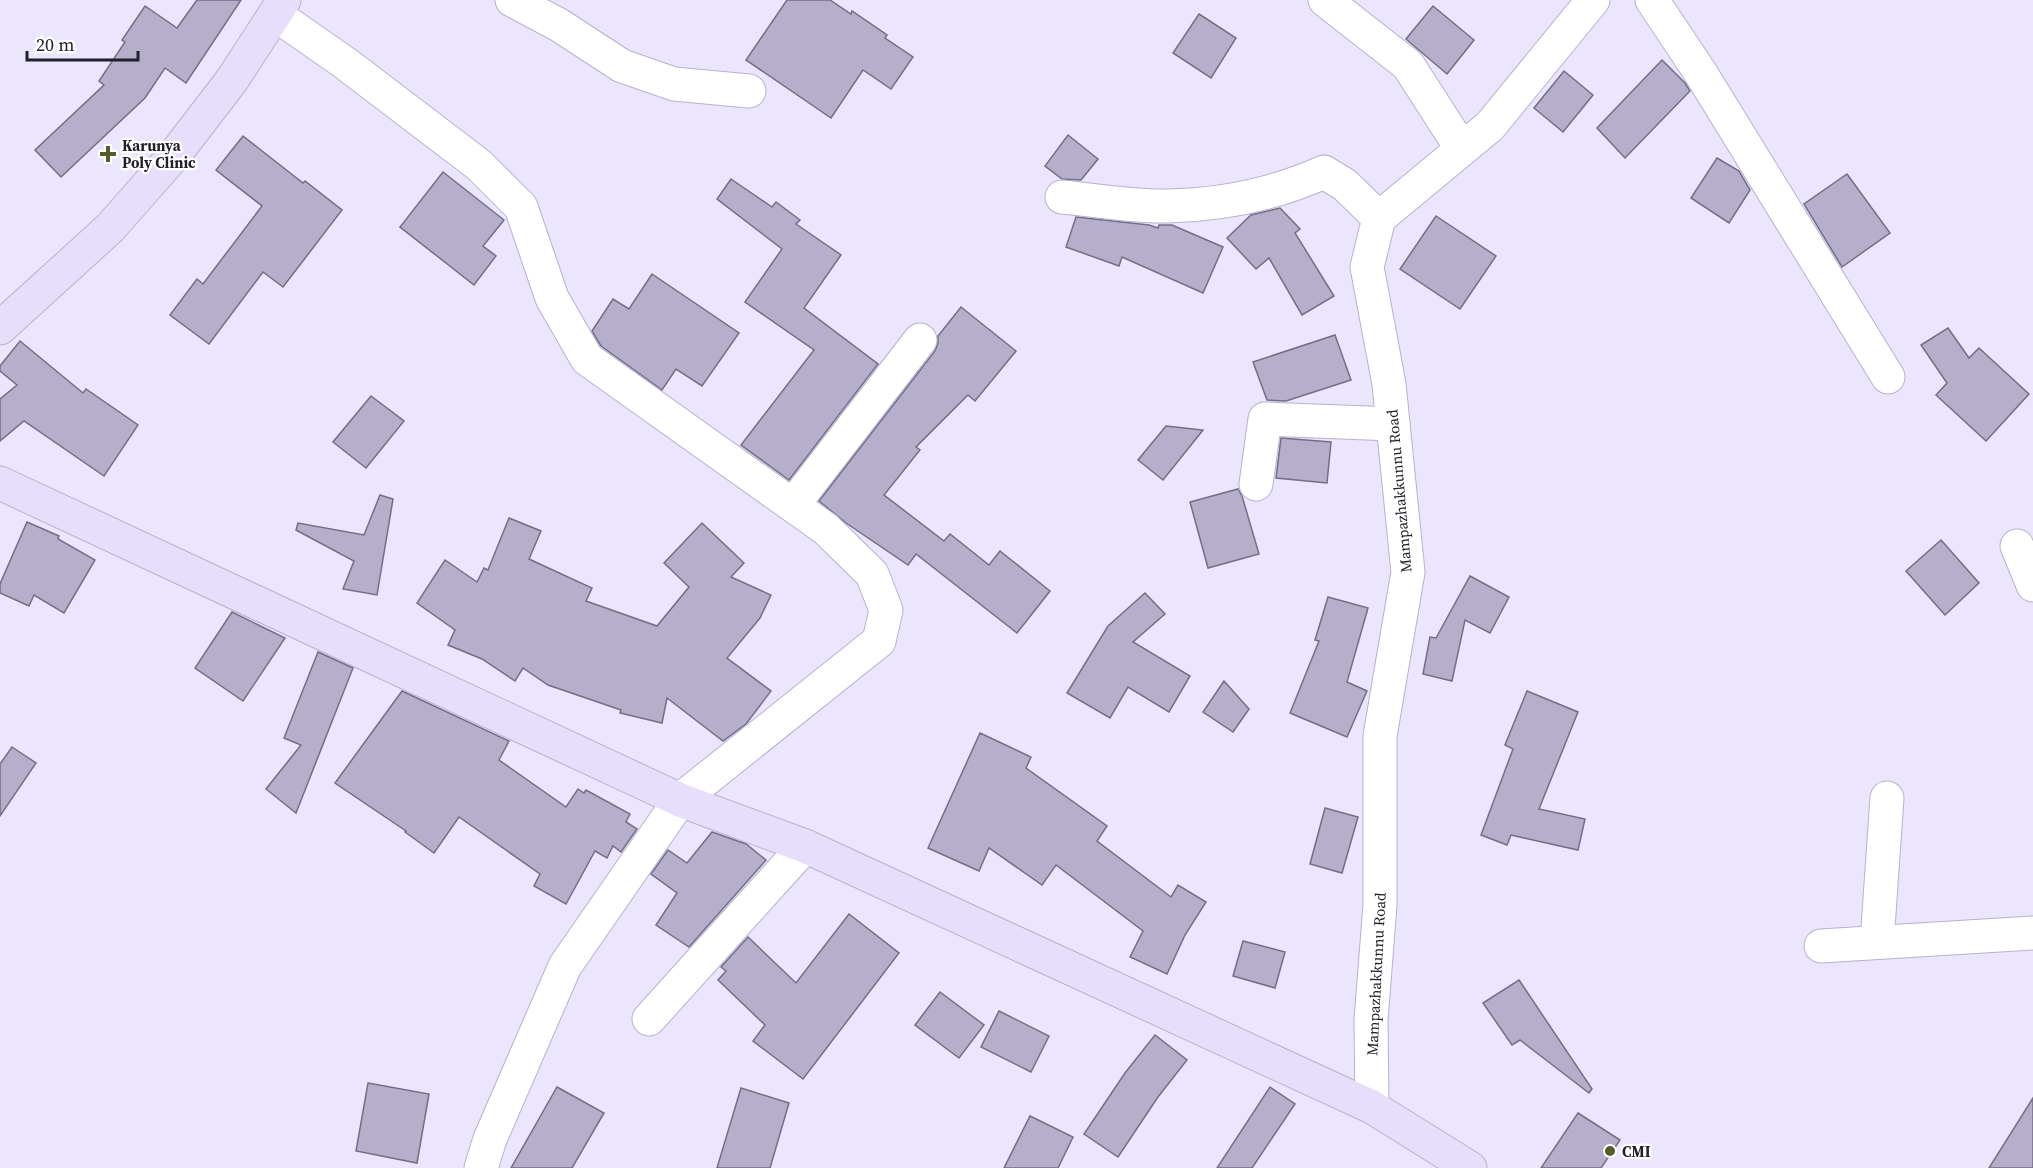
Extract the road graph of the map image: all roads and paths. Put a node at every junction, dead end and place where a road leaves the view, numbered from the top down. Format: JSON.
{"nodes":[{"id":1,"x":512,"y":0,"type":"edge"},
{"id":2,"x":1325,"y":0,"type":"edge"},
{"id":3,"x":1593,"y":0,"type":"edge"},
{"id":4,"x":1652,"y":0,"type":"edge"},
{"id":5,"x":280,"y":8,"type":"edge"},
{"id":6,"x":749,"y":91,"type":"dead end"},
{"id":7,"x":1462,"y":149,"type":"junction"},
{"id":8,"x":1062,"y":197,"type":"dead end"},
{"id":9,"x":1378,"y":218,"type":"junction"},
{"id":10,"x":0,"y":328,"type":"edge"},
{"id":11,"x":920,"y":340,"type":"dead end"},
{"id":12,"x":1888,"y":376,"type":"dead end"},
{"id":13,"x":1393,"y":424,"type":"junction"},
{"id":14,"x":0,"y":483,"type":"edge"},
{"id":15,"x":1256,"y":484,"type":"dead end"},
{"id":16,"x":794,"y":505,"type":"junction"},
{"id":17,"x":2017,"y":546,"type":"dead end"},
{"id":18,"x":2033,"y":585,"type":"edge"},
{"id":19,"x":1887,"y":798,"type":"dead end"},
{"id":20,"x":680,"y":800,"type":"junction"},
{"id":21,"x":805,"y":846,"type":"junction"},
{"id":22,"x":2033,"y":933,"type":"edge"},
{"id":23,"x":1877,"y":942,"type":"junction"},
{"id":24,"x":1821,"y":946,"type":"dead end"},
{"id":25,"x":650,"y":1019,"type":"dead end"},
{"id":26,"x":1371,"y":1107,"type":"junction"},
{"id":27,"x":481,"y":1168,"type":"edge"},
{"id":28,"x":1470,"y":1168,"type":"edge"}],
"edges":[{"from":1,"to":6,"type":"street"},
{"from":2,"to":7,"type":"street"},
{"from":3,"to":7,"type":"street"},
{"from":4,"to":12,"type":"street"},
{"from":5,"to":10,"type":"street"},
{"from":5,"to":16,"type":"street"},
{"from":7,"to":9,"type":"street"},
{"from":8,"to":9,"type":"street"},
{"from":9,"to":13,"type":"street","name":"Mampazhakkunnu Road"},
{"from":11,"to":16,"type":"street"},
{"from":13,"to":15,"type":"street"},
{"from":13,"to":26,"type":"street","name":"Mampazhakkunnu Road"},
{"from":14,"to":20,"type":"street"},
{"from":16,"to":20,"type":"street"},
{"from":17,"to":18,"type":"street"},
{"from":19,"to":23,"type":"street"},
{"from":20,"to":21,"type":"street"},
{"from":20,"to":27,"type":"street"},
{"from":21,"to":25,"type":"street"},
{"from":21,"to":26,"type":"street"},
{"from":22,"to":23,"type":"street"},
{"from":23,"to":24,"type":"street"},
{"from":26,"to":28,"type":"street"}]}
